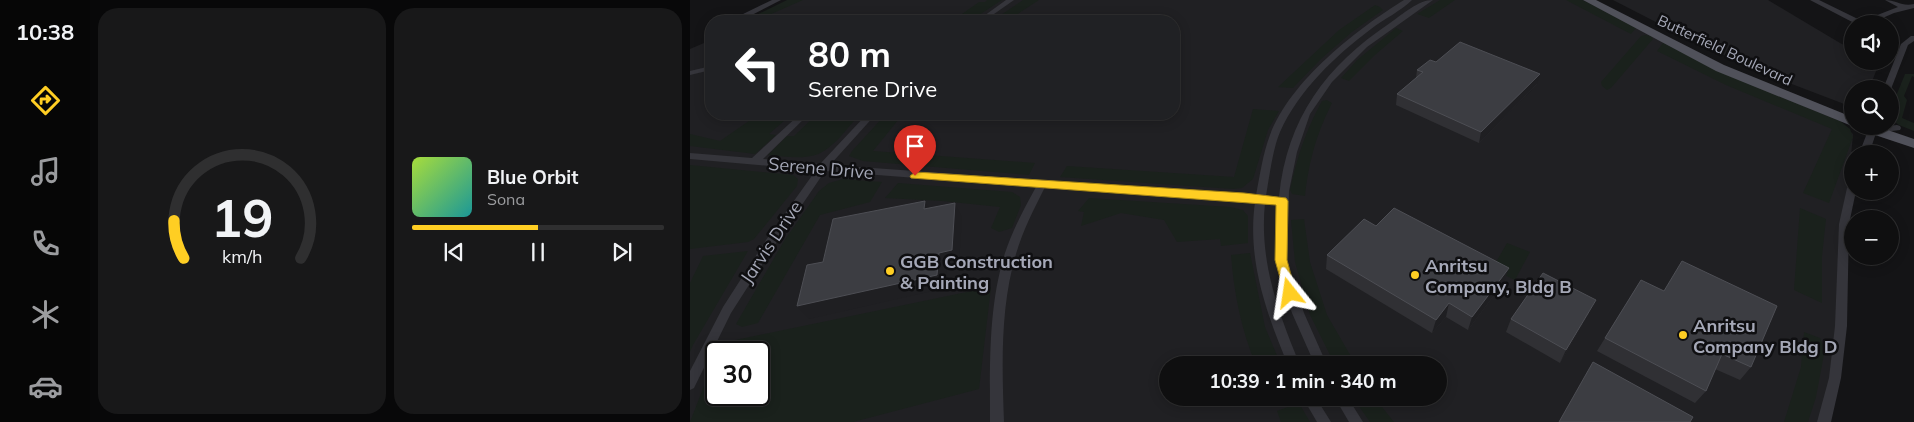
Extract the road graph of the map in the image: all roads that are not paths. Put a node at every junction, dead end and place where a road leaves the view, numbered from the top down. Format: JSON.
{"nodes":[{"id":1,"x":778,"y":0,"type":"edge"},
{"id":2,"x":1011,"y":0,"type":"edge"},
{"id":3,"x":1409,"y":0,"type":"edge"},
{"id":4,"x":1430,"y":0,"type":"edge"},
{"id":5,"x":1588,"y":0,"type":"edge"},
{"id":6,"x":1604,"y":0,"type":"edge"},
{"id":7,"x":1813,"y":0,"type":"edge"},
{"id":8,"x":1888,"y":0,"type":"edge"},
{"id":9,"x":1914,"y":6,"type":"edge"},
{"id":10,"x":1905,"y":8,"type":"junction"},
{"id":11,"x":745,"y":15,"type":"dead end"},
{"id":12,"x":989,"y":15,"type":"edge"},
{"id":13,"x":1914,"y":38,"type":"edge"},
{"id":14,"x":705,"y":70,"type":"edge"},
{"id":15,"x":690,"y":74,"type":"edge"},
{"id":16,"x":1891,"y":80,"type":"edge"},
{"id":17,"x":1844,"y":116,"type":"edge"},
{"id":18,"x":1844,"y":117,"type":"edge"},
{"id":19,"x":798,"y":120,"type":"edge"},
{"id":20,"x":866,"y":120,"type":"edge"},
{"id":21,"x":1899,"y":129,"type":"edge"},
{"id":22,"x":1914,"y":134,"type":"edge"},
{"id":23,"x":1888,"y":135,"type":"edge"},
{"id":24,"x":1914,"y":144,"type":"edge"},
{"id":25,"x":690,"y":156,"type":"edge"},
{"id":26,"x":754,"y":162,"type":"junction"},
{"id":27,"x":822,"y":168,"type":"junction"},
{"id":28,"x":1042,"y":184,"type":"junction"},
{"id":29,"x":1260,"y":198,"type":"junction"},
{"id":30,"x":1849,"y":200,"type":"edge"},
{"id":31,"x":1282,"y":201,"type":"junction"},
{"id":32,"x":1290,"y":356,"type":"edge"},
{"id":33,"x":1317,"y":356,"type":"edge"},
{"id":34,"x":690,"y":384,"type":"edge"},
{"id":35,"x":1314,"y":406,"type":"edge"},
{"id":36,"x":1346,"y":406,"type":"edge"},
{"id":37,"x":997,"y":422,"type":"edge"},
{"id":38,"x":1324,"y":422,"type":"edge"},
{"id":39,"x":1356,"y":422,"type":"edge"},
{"id":40,"x":1824,"y":422,"type":"edge"}],
"edges":[{"from":1,"to":11,"type":"street"},
{"from":2,"to":12,"type":"street"},
{"from":3,"to":29,"type":"street"},
{"from":4,"to":31,"type":"street"},
{"from":5,"to":18,"type":"main road","name":"Butterfield Boulevard"},
{"from":6,"to":17,"type":"main road","name":"Butterfield Boulevard"},
{"from":7,"to":10,"type":"street"},
{"from":8,"to":10,"type":"street"},
{"from":9,"to":10,"type":"street"},
{"from":13,"to":16,"type":"street"},
{"from":14,"to":15,"type":"street"},
{"from":19,"to":26,"type":"street"},
{"from":20,"to":27,"type":"street","name":"Jarvis Drive"},
{"from":21,"to":22,"type":"main road"},
{"from":23,"to":24,"type":"main road"},
{"from":25,"to":26,"type":"street","name":"Serene Drive"},
{"from":26,"to":27,"type":"street","name":"Serene Drive"},
{"from":27,"to":28,"type":"street","name":"Serene Drive"},
{"from":27,"to":34,"type":"street","name":"Jarvis Drive"},
{"from":28,"to":29,"type":"street","name":"Serene Drive"},
{"from":28,"to":37,"type":"street"},
{"from":29,"to":31,"type":"street","name":"Serene Drive"},
{"from":29,"to":32,"type":"street"},
{"from":30,"to":40,"type":"street"},
{"from":31,"to":33,"type":"street"},
{"from":35,"to":38,"type":"street"},
{"from":36,"to":39,"type":"street"}]}
